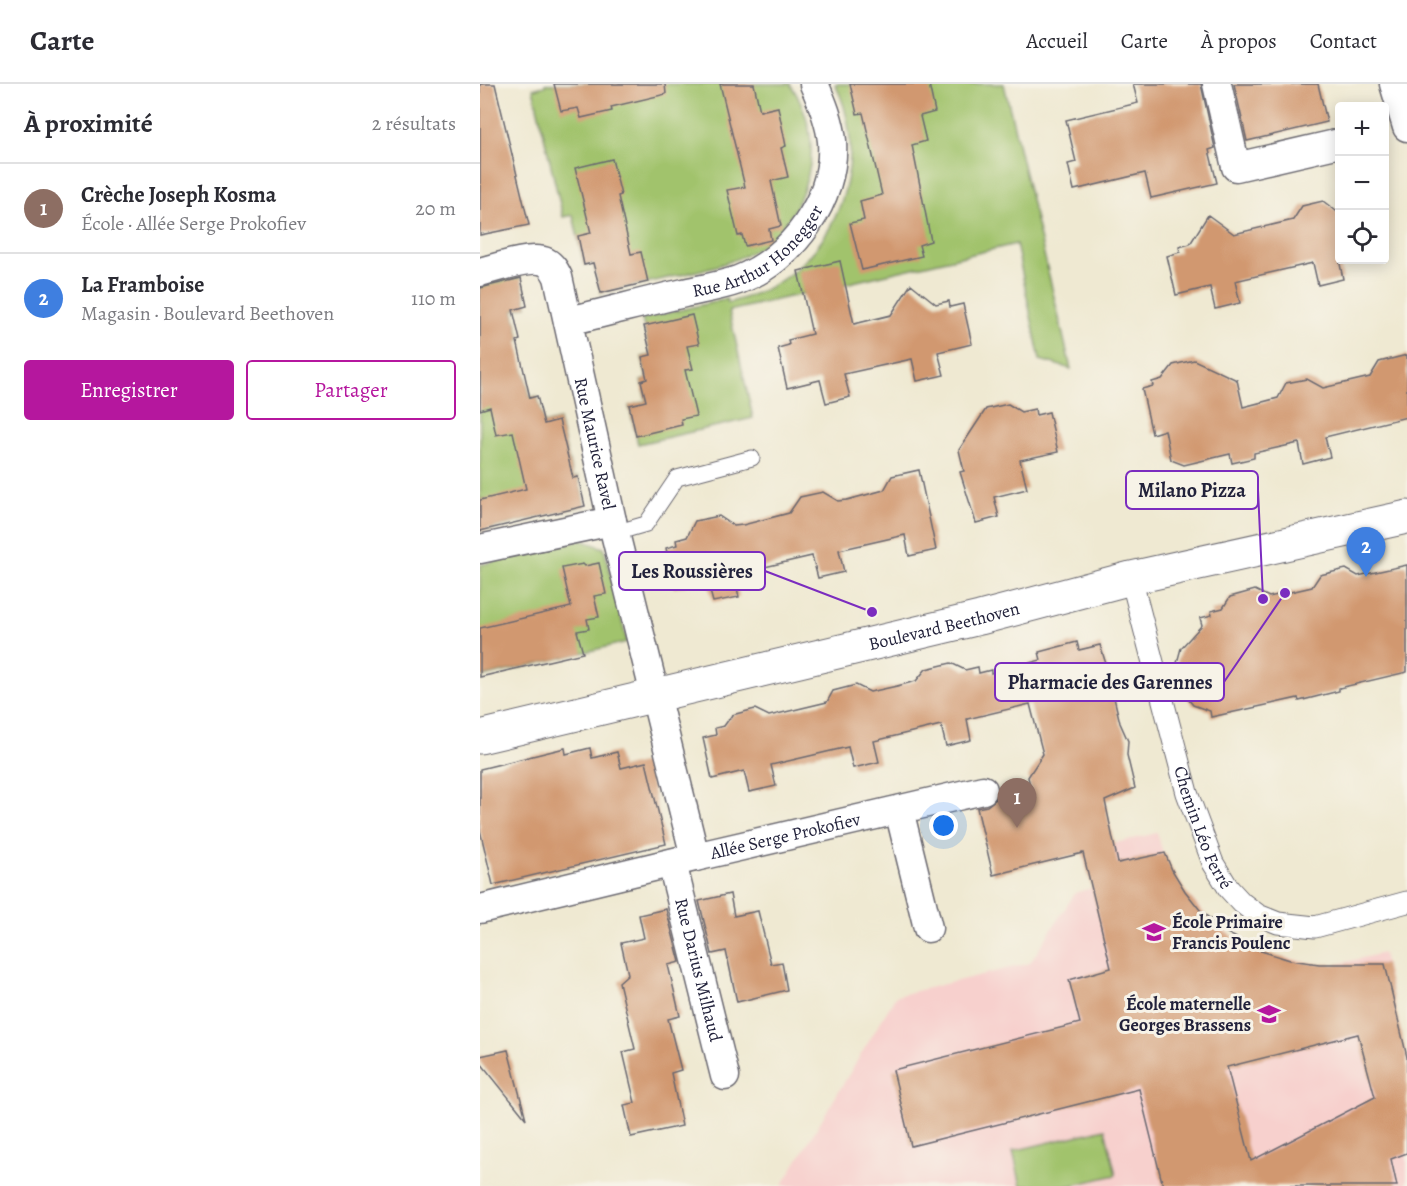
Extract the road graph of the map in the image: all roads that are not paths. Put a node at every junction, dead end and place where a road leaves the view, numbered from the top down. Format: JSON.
{"nodes":[{"id":1,"x":814,"y":84,"type":"edge"},
{"id":2,"x":1217,"y":84,"type":"edge"},
{"id":3,"x":1394,"y":84,"type":"edge"},
{"id":4,"x":1401,"y":130,"type":"edge"},
{"id":5,"x":1335,"y":144,"type":"edge"},
{"id":6,"x":480,"y":272,"type":"edge"},
{"id":7,"x":568,"y":321,"type":"junction"},
{"id":8,"x":752,"y":458,"type":"dead end"},
{"id":9,"x":1407,"y":517,"type":"edge"},
{"id":10,"x":614,"y":527,"type":"junction"},
{"id":11,"x":480,"y":549,"type":"edge"},
{"id":12,"x":1131,"y":578,"type":"junction"},
{"id":13,"x":655,"y":694,"type":"junction"},
{"id":14,"x":480,"y":737,"type":"edge"},
{"id":15,"x":983,"y":789,"type":"dead end"},
{"id":16,"x":899,"y":810,"type":"junction"},
{"id":17,"x":684,"y":860,"type":"junction"},
{"id":18,"x":1407,"y":902,"type":"edge"},
{"id":19,"x":480,"y":909,"type":"edge"},
{"id":20,"x":928,"y":928,"type":"dead end"},
{"id":21,"x":725,"y":1076,"type":"dead end"}],
"edges":[{"from":1,"to":7,"type":"street","name":"Rue Arthur Honegger"},
{"from":2,"to":5,"type":"street"},
{"from":3,"to":4,"type":"street"},
{"from":6,"to":7,"type":"street","name":"Rue Maurice Ravel"},
{"from":7,"to":10,"type":"street","name":"Rue Maurice Ravel"},
{"from":8,"to":10,"type":"lane"},
{"from":9,"to":12,"type":"street","name":"Boulevard Beethoven"},
{"from":10,"to":11,"type":"street"},
{"from":10,"to":13,"type":"street","name":"Rue Maurice Ravel"},
{"from":12,"to":13,"type":"street","name":"Boulevard Beethoven"},
{"from":12,"to":18,"type":"street","name":"Chemin Léo Ferré"},
{"from":13,"to":14,"type":"street","name":"Boulevard Beethoven"},
{"from":13,"to":17,"type":"street","name":"Allée Serge Prokofiev"},
{"from":15,"to":16,"type":"street","name":"Allée Serge Prokofiev"},
{"from":16,"to":17,"type":"street","name":"Allée Serge Prokofiev"},
{"from":16,"to":20,"type":"street"},
{"from":17,"to":19,"type":"street"},
{"from":17,"to":21,"type":"street","name":"Rue Darius Milhaud"}]}
